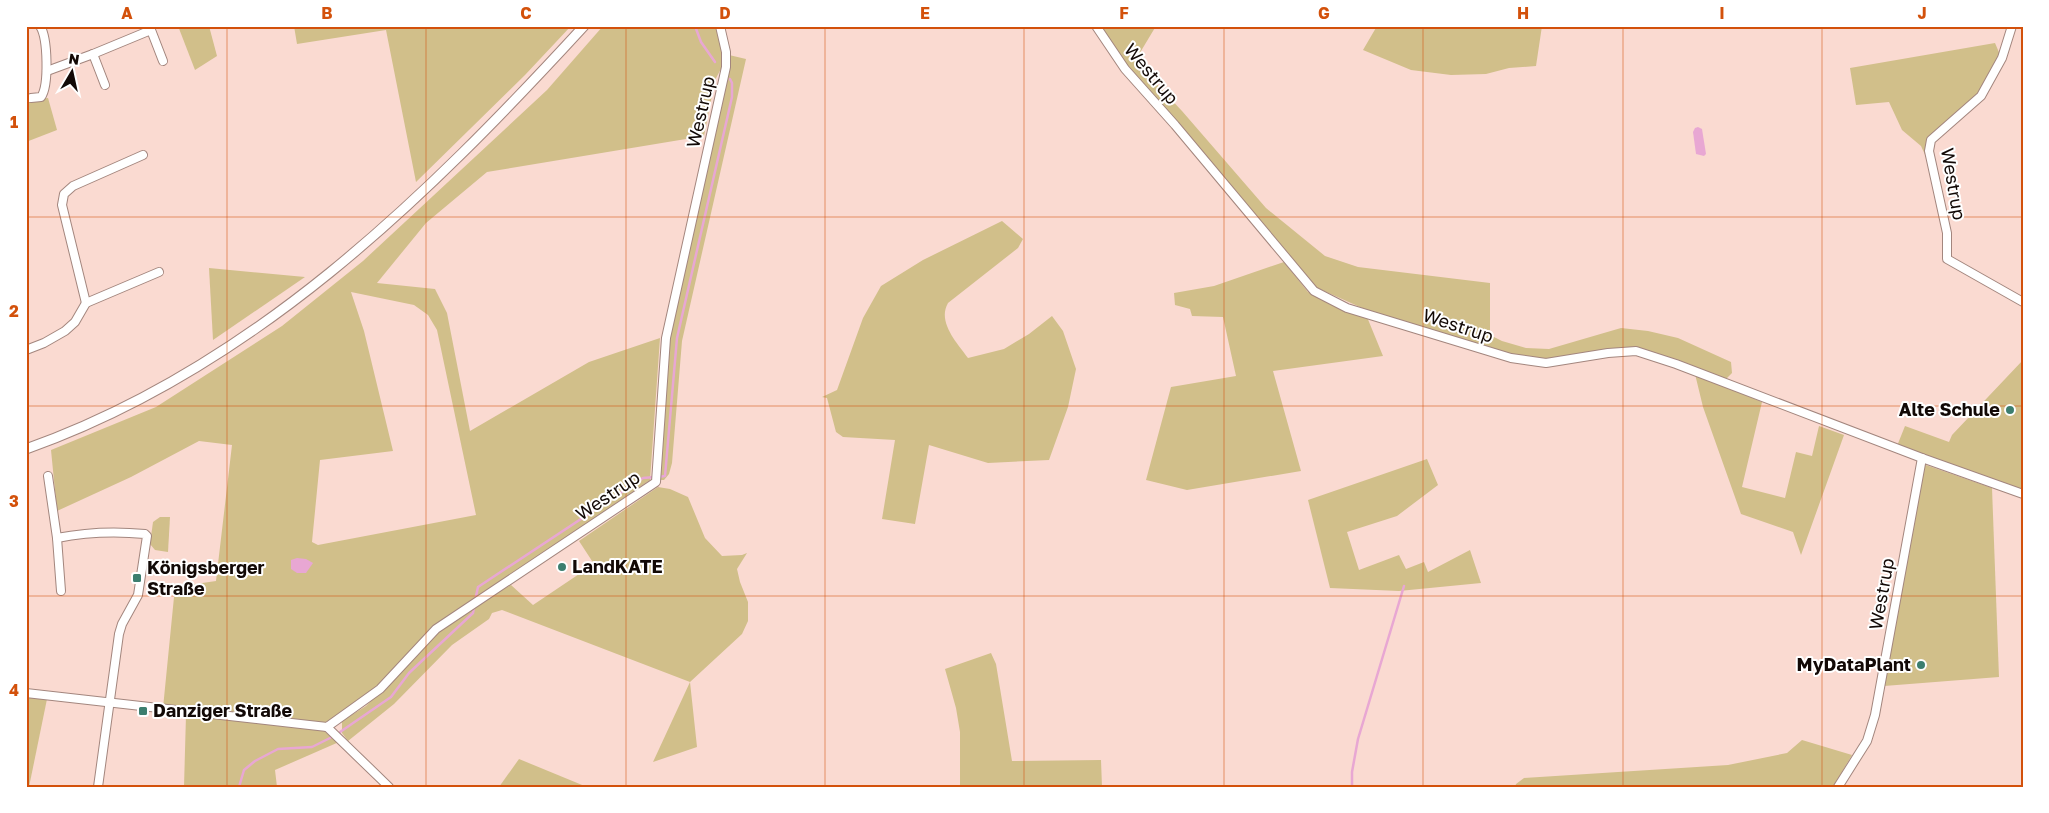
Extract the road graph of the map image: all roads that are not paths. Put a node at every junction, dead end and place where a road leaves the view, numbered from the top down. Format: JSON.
{"nodes":[{"id":1,"x":40,"y":26,"type":"edge"},
{"id":2,"x":584,"y":26,"type":"edge"},
{"id":3,"x":720,"y":26,"type":"edge"},
{"id":4,"x":1096,"y":26,"type":"edge"},
{"id":5,"x":2012,"y":26,"type":"edge"},
{"id":6,"x":93,"y":54,"type":"junction"},
{"id":7,"x":163,"y":61,"type":"dead end"},
{"id":8,"x":47,"y":71,"type":"junction"},
{"id":9,"x":104,"y":85,"type":"dead end"},
{"id":10,"x":31,"y":98,"type":"dead end"},
{"id":11,"x":143,"y":155,"type":"dead end"},
{"id":12,"x":159,"y":272,"type":"dead end"},
{"id":13,"x":2023,"y":302,"type":"edge"},
{"id":14,"x":86,"y":303,"type":"junction"},
{"id":15,"x":26,"y":350,"type":"edge"},
{"id":16,"x":26,"y":449,"type":"edge"},
{"id":17,"x":1922,"y":458,"type":"junction"},
{"id":18,"x":48,"y":476,"type":"dead end"},
{"id":19,"x":2023,"y":494,"type":"edge"},
{"id":20,"x":57,"y":538,"type":"junction"},
{"id":21,"x":61,"y":591,"type":"dead end"},
{"id":22,"x":26,"y":693,"type":"edge"},
{"id":23,"x":109,"y":703,"type":"junction"},
{"id":24,"x":327,"y":727,"type":"junction"},
{"id":25,"x":98,"y":787,"type":"edge"},
{"id":26,"x":389,"y":787,"type":"edge"},
{"id":27,"x":1838,"y":787,"type":"edge"}],
"edges":[{"from":1,"to":8,"type":"street"},
{"from":2,"to":16,"type":"main road"},
{"from":3,"to":24,"type":"street","name":"Westrup"},
{"from":4,"to":17,"type":"street","name":"Westrup"},
{"from":5,"to":13,"type":"street","name":"Westrup"},
{"from":6,"to":7,"type":"street"},
{"from":6,"to":8,"type":"street"},
{"from":6,"to":9,"type":"street"},
{"from":8,"to":10,"type":"street"},
{"from":11,"to":14,"type":"street"},
{"from":12,"to":14,"type":"street"},
{"from":14,"to":15,"type":"street"},
{"from":17,"to":19,"type":"street","name":"Westrup"},
{"from":17,"to":27,"type":"street","name":"Westrup"},
{"from":18,"to":20,"type":"street"},
{"from":20,"to":21,"type":"street"},
{"from":20,"to":23,"type":"street"},
{"from":22,"to":23,"type":"street"},
{"from":23,"to":24,"type":"street"},
{"from":23,"to":25,"type":"street"},
{"from":24,"to":26,"type":"street"}]}
